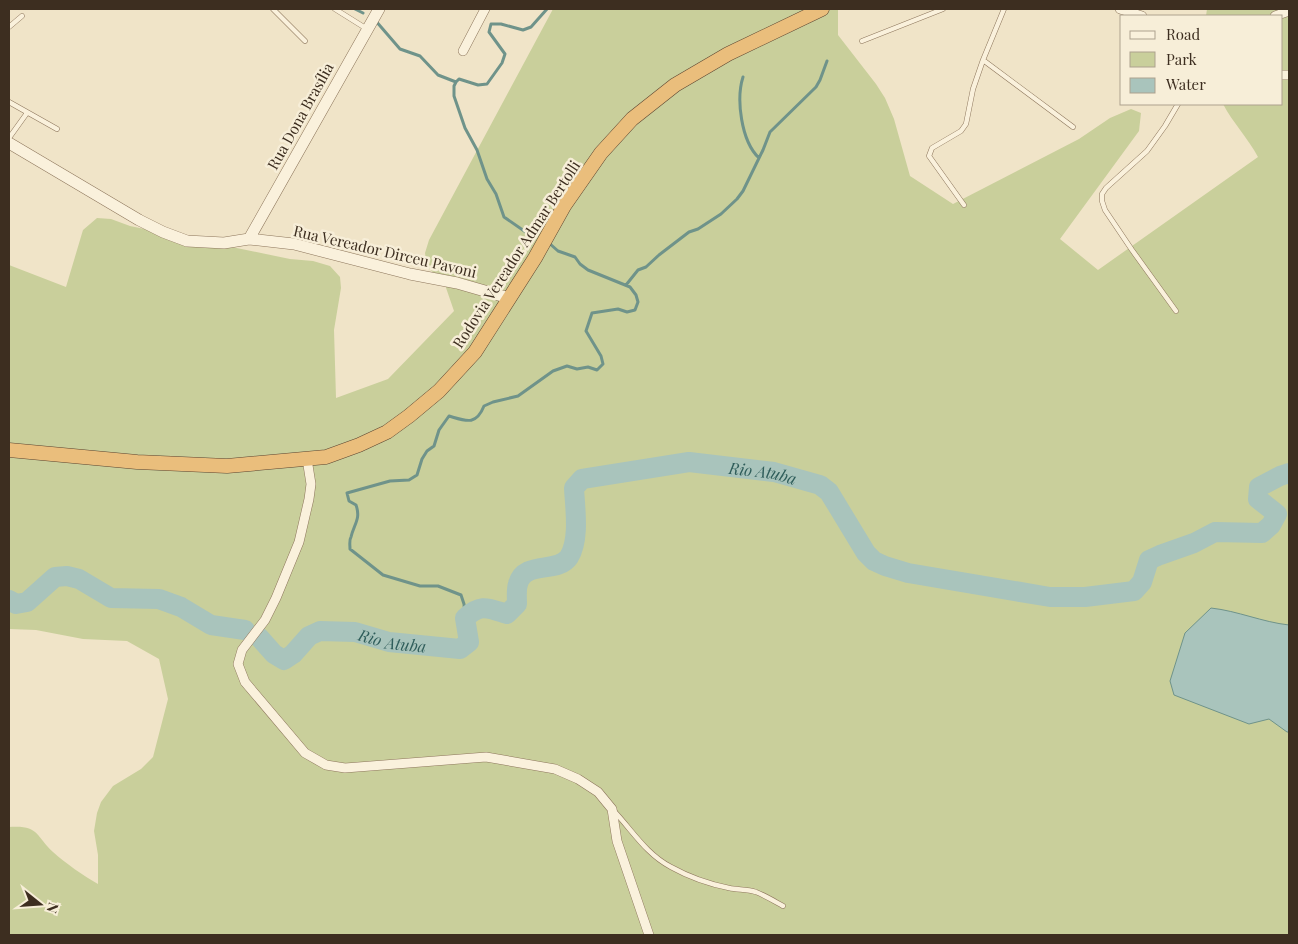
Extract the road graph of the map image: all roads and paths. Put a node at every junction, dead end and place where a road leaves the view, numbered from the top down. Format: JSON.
{"nodes":[{"id":1,"x":273,"y":9,"type":"edge"},
{"id":2,"x":335,"y":9,"type":"edge"},
{"id":3,"x":379,"y":9,"type":"edge"},
{"id":4,"x":485,"y":9,"type":"edge"},
{"id":5,"x":822,"y":9,"type":"edge"},
{"id":6,"x":943,"y":9,"type":"edge"},
{"id":7,"x":1004,"y":9,"type":"edge"},
{"id":8,"x":1120,"y":9,"type":"edge"},
{"id":9,"x":1139,"y":15,"type":"edge"},
{"id":10,"x":22,"y":16,"type":"dead end"},
{"id":11,"x":9,"y":27,"type":"edge"},
{"id":12,"x":367,"y":29,"type":"junction"},
{"id":13,"x":305,"y":41,"type":"dead end"},
{"id":14,"x":862,"y":41,"type":"dead end"},
{"id":15,"x":463,"y":51,"type":"dead end"},
{"id":16,"x":983,"y":60,"type":"junction"},
{"id":17,"x":9,"y":102,"type":"edge"},
{"id":18,"x":1177,"y":105,"type":"edge"},
{"id":19,"x":27,"y":113,"type":"junction"},
{"id":20,"x":1073,"y":127,"type":"dead end"},
{"id":21,"x":57,"y":129,"type":"dead end"},
{"id":22,"x":9,"y":138,"type":"edge"},
{"id":23,"x":9,"y":143,"type":"edge"},
{"id":24,"x":964,"y":205,"type":"dead end"},
{"id":25,"x":249,"y":239,"type":"junction"},
{"id":26,"x":509,"y":298,"type":"junction"},
{"id":27,"x":1176,"y":311,"type":"dead end"},
{"id":28,"x":9,"y":450,"type":"edge"},
{"id":29,"x":307,"y":459,"type":"junction"},
{"id":30,"x":612,"y":810,"type":"junction"},
{"id":31,"x":783,"y":906,"type":"dead end"},
{"id":32,"x":649,"y":935,"type":"edge"}],
"edges":[{"from":1,"to":13,"type":"lane"},
{"from":2,"to":12,"type":"lane"},
{"from":3,"to":12,"type":"street","name":"Rua Dona Brasília"},
{"from":4,"to":15,"type":"street"},
{"from":5,"to":26,"type":"highway","name":"Rodovia Vereador Admar Bertolli"},
{"from":6,"to":14,"type":"lane"},
{"from":7,"to":16,"type":"lane"},
{"from":8,"to":9,"type":"street"},
{"from":10,"to":11,"type":"lane"},
{"from":12,"to":25,"type":"street","name":"Rua Dona Brasília"},
{"from":16,"to":20,"type":"lane"},
{"from":16,"to":24,"type":"lane"},
{"from":17,"to":19,"type":"lane"},
{"from":18,"to":27,"type":"lane"},
{"from":19,"to":21,"type":"lane"},
{"from":19,"to":22,"type":"lane"},
{"from":23,"to":25,"type":"street","name":"Rua Vereador Dirceu Pavoni"},
{"from":25,"to":26,"type":"street","name":"Rua Vereador Dirceu Pavoni"},
{"from":26,"to":29,"type":"highway","name":"Rodovia Vereador Admar Bertolli"},
{"from":28,"to":29,"type":"highway","name":"Rodovia Vereador Admar Bertolli"},
{"from":29,"to":30,"type":"street"},
{"from":30,"to":31,"type":"lane"},
{"from":30,"to":32,"type":"street"}]}
